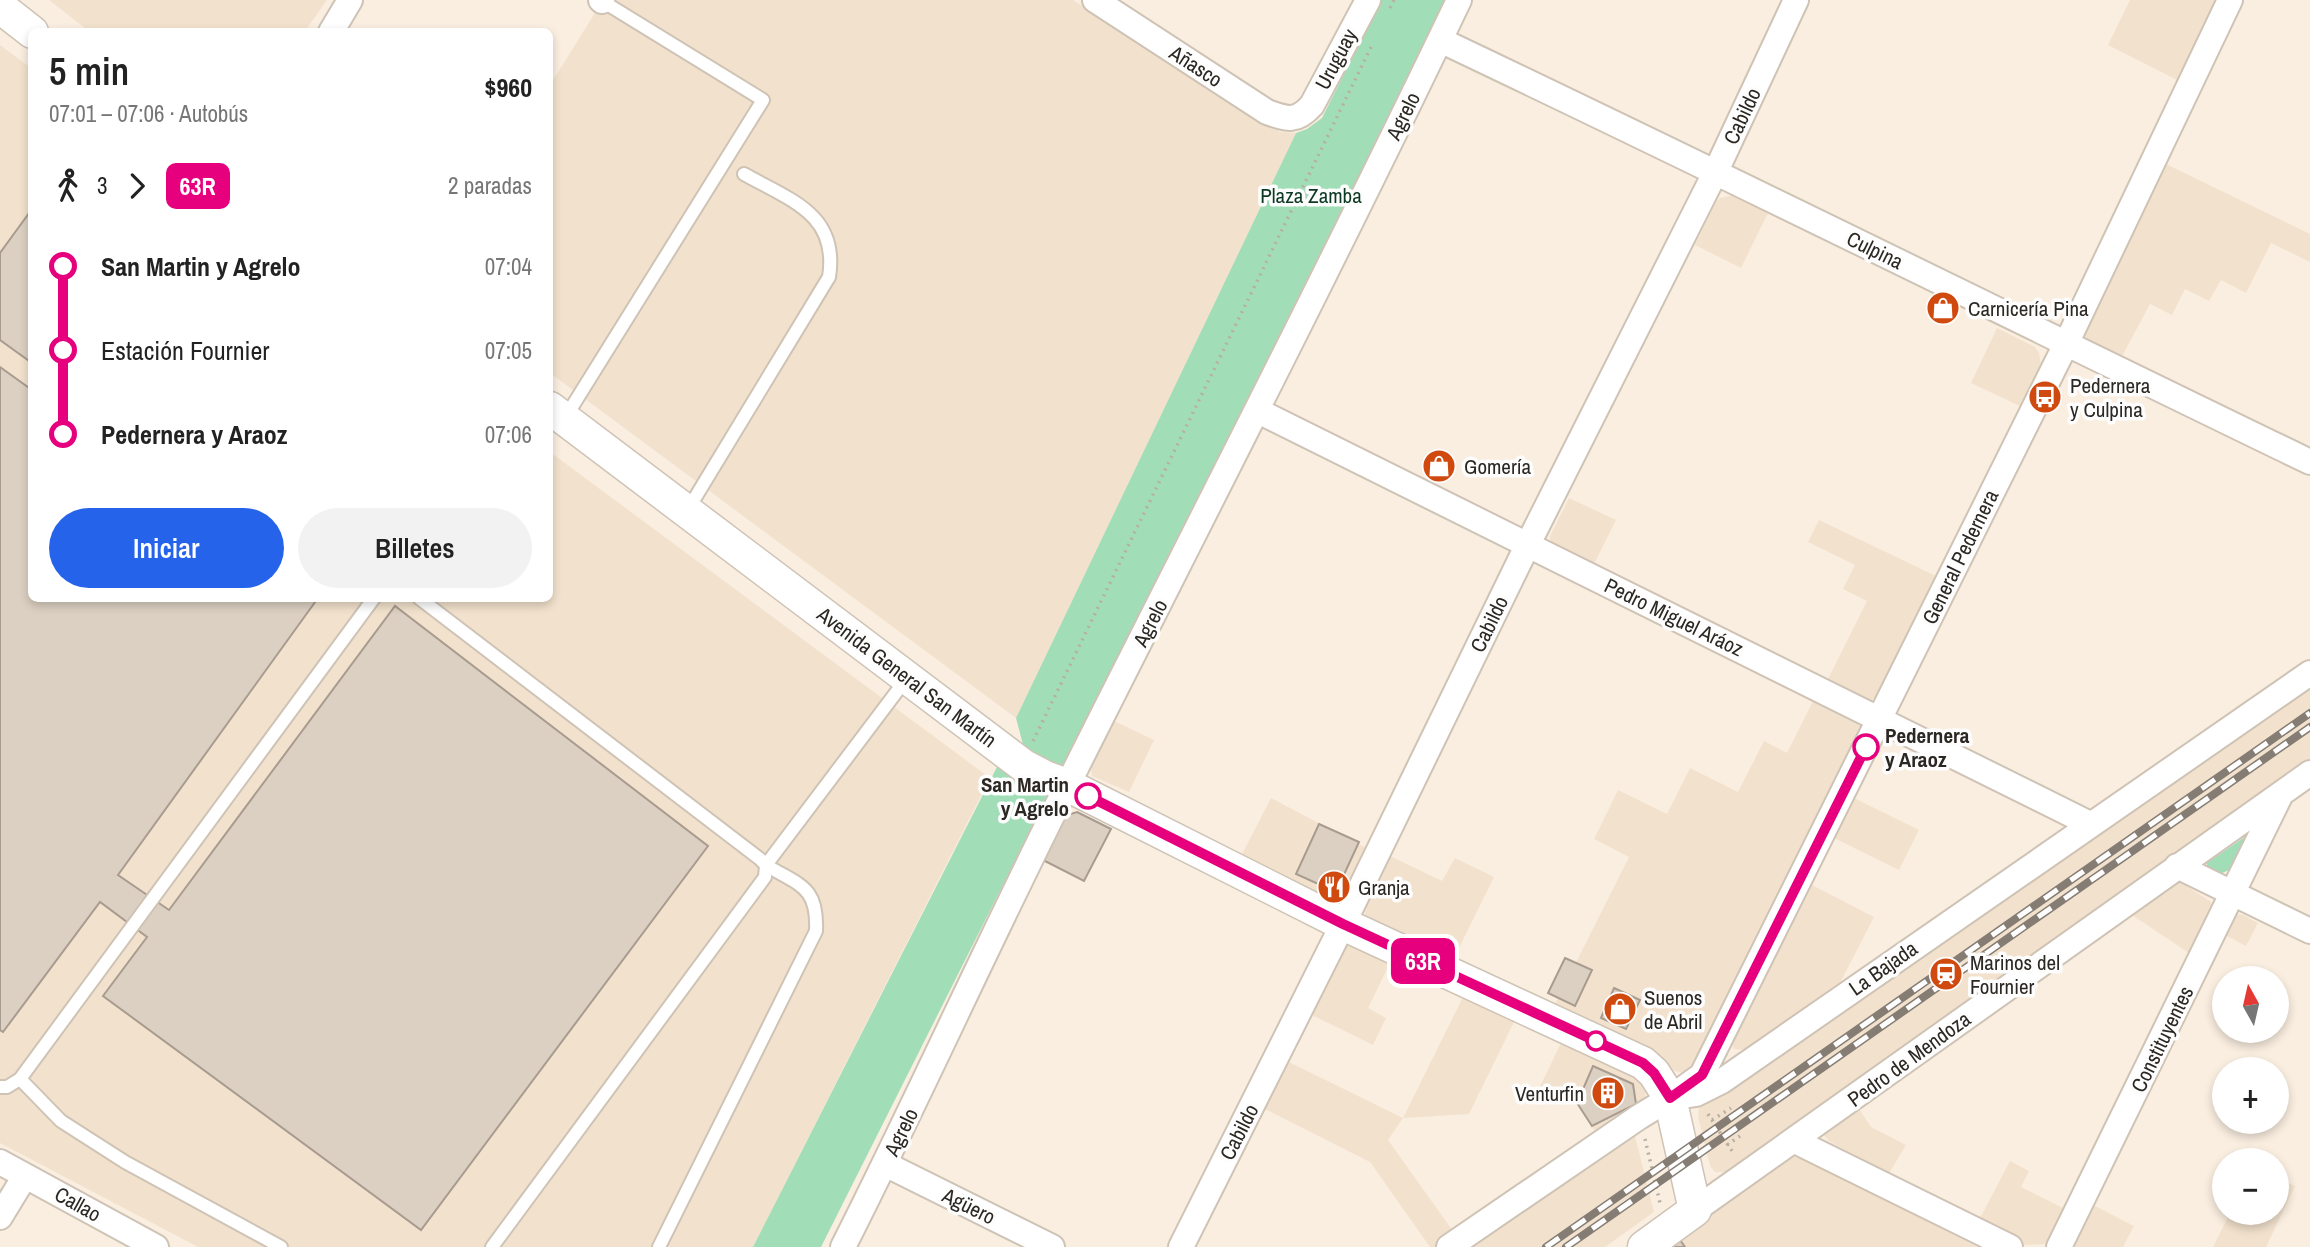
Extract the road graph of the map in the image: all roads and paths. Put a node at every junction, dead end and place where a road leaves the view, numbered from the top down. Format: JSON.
{"nodes":[{"id":1,"x":350,"y":0,"type":"edge"},
{"id":2,"x":601,"y":0,"type":"edge"},
{"id":3,"x":1095,"y":0,"type":"edge"},
{"id":4,"x":1394,"y":0,"type":"edge"},
{"id":5,"x":1459,"y":0,"type":"edge"},
{"id":6,"x":1796,"y":0,"type":"edge"},
{"id":7,"x":2230,"y":0,"type":"edge"},
{"id":8,"x":1378,"y":6,"type":"edge"},
{"id":9,"x":0,"y":7,"type":"edge"},
{"id":10,"x":333,"y":28,"type":"edge"},
{"id":11,"x":28,"y":29,"type":"edge"},
{"id":12,"x":1376,"y":36,"type":"dead end"},
{"id":13,"x":1440,"y":40,"type":"junction"},
{"id":14,"x":1302,"y":116,"type":"joint"},
{"id":15,"x":1716,"y":171,"type":"junction"},
{"id":16,"x":744,"y":174,"type":"dead end"},
{"id":17,"x":2066,"y":344,"type":"junction"},
{"id":18,"x":1258,"y":411,"type":"junction"},
{"id":19,"x":557,"y":413,"type":"edge"},
{"id":20,"x":2310,"y":462,"type":"edge"},
{"id":21,"x":687,"y":512,"type":"junction"},
{"id":22,"x":1528,"y":544,"type":"junction"},
{"id":23,"x":370,"y":602,"type":"edge"},
{"id":24,"x":424,"y":602,"type":"edge"},
{"id":25,"x":2310,"y":673,"type":"edge"},
{"id":26,"x":907,"y":678,"type":"junction"},
{"id":27,"x":1880,"y":719,"type":"junction"},
{"id":28,"x":1032,"y":743,"type":"dead end"},
{"id":29,"x":2310,"y":773,"type":"edge"},
{"id":30,"x":1067,"y":785,"type":"junction"},
{"id":31,"x":2281,"y":793,"type":"junction"},
{"id":32,"x":2090,"y":824,"type":"junction"},
{"id":33,"x":766,"y":865,"type":"junction"},
{"id":34,"x":2176,"y":866,"type":"junction"},
{"id":35,"x":2234,"y":894,"type":"junction"},
{"id":36,"x":1343,"y":924,"type":"junction"},
{"id":37,"x":2310,"y":931,"type":"edge"},
{"id":38,"x":20,"y":1079,"type":"junction"},
{"id":39,"x":0,"y":1087,"type":"edge"},
{"id":40,"x":1683,"y":1096,"type":"junction"},
{"id":41,"x":1731,"y":1108,"type":"dead end"},
{"id":42,"x":1639,"y":1117,"type":"junction"},
{"id":43,"x":1712,"y":1120,"type":"junction"},
{"id":44,"x":1741,"y":1136,"type":"dead end"},
{"id":45,"x":1795,"y":1141,"type":"junction"},
{"id":46,"x":1727,"y":1145,"type":"junction"},
{"id":47,"x":0,"y":1162,"type":"edge"},
{"id":48,"x":885,"y":1164,"type":"junction"},
{"id":49,"x":1748,"y":1173,"type":"junction"},
{"id":50,"x":25,"y":1176,"type":"junction"},
{"id":51,"x":1695,"y":1210,"type":"junction"},
{"id":52,"x":0,"y":1217,"type":"edge"},
{"id":53,"x":1655,"y":1240,"type":"edge"},
{"id":54,"x":156,"y":1247,"type":"edge"},
{"id":55,"x":281,"y":1247,"type":"edge"},
{"id":56,"x":492,"y":1247,"type":"edge"},
{"id":57,"x":659,"y":1247,"type":"edge"},
{"id":58,"x":843,"y":1247,"type":"edge"},
{"id":59,"x":1052,"y":1247,"type":"edge"},
{"id":60,"x":1181,"y":1247,"type":"edge"},
{"id":61,"x":1449,"y":1247,"type":"edge"},
{"id":62,"x":2010,"y":1247,"type":"edge"},
{"id":63,"x":2059,"y":1247,"type":"edge"}],
"edges":[{"from":1,"to":10,"type":"street"},
{"from":2,"to":19,"type":"lane"},
{"from":3,"to":14,"type":"street","name":"Añasco"},
{"from":4,"to":8,"type":"path"},
{"from":5,"to":13,"type":"street","name":"Agrelo"},
{"from":6,"to":15,"type":"street","name":"Cabildo"},
{"from":7,"to":17,"type":"street","name":"General Pedernera"},
{"from":8,"to":14,"type":"street","name":"Uruguay"},
{"from":9,"to":11,"type":"street"},
{"from":12,"to":28,"type":"path"},
{"from":13,"to":15,"type":"street","name":"Culpina"},
{"from":13,"to":18,"type":"street","name":"Agrelo"},
{"from":15,"to":17,"type":"street","name":"Culpina"},
{"from":15,"to":22,"type":"street","name":"Cabildo"},
{"from":16,"to":21,"type":"lane"},
{"from":17,"to":20,"type":"street","name":"Culpina"},
{"from":17,"to":27,"type":"street","name":"General Pedernera"},
{"from":18,"to":22,"type":"street","name":"Pedro Miguel Aráoz"},
{"from":18,"to":30,"type":"street","name":"Agrelo"},
{"from":19,"to":21,"type":"street","name":"Avenida General San Martín"},
{"from":21,"to":26,"type":"street","name":"Avenida General San Martín"},
{"from":22,"to":27,"type":"street","name":"Pedro Miguel Aráoz"},
{"from":22,"to":36,"type":"street","name":"Cabildo"},
{"from":23,"to":38,"type":"lane"},
{"from":24,"to":33,"type":"lane"},
{"from":25,"to":32,"type":"street","name":"La Bajada"},
{"from":26,"to":30,"type":"street","name":"Avenida General San Martín"},
{"from":26,"to":33,"type":"lane"},
{"from":27,"to":32,"type":"street","name":"Pedro Miguel Aráoz"},
{"from":27,"to":40,"type":"street","name":"General Pedernera"},
{"from":29,"to":31,"type":"street","name":"Pedro de Mendoza"},
{"from":30,"to":36,"type":"street","name":"Avenida General San Martín"},
{"from":30,"to":48,"type":"street","name":"Agrelo"},
{"from":31,"to":34,"type":"street","name":"Pedro de Mendoza"},
{"from":31,"to":35,"type":"street","name":"Constituyentes"},
{"from":32,"to":40,"type":"street","name":"La Bajada"},
{"from":33,"to":56,"type":"lane"},
{"from":33,"to":57,"type":"lane"},
{"from":34,"to":35,"type":"street"},
{"from":34,"to":45,"type":"street","name":"Pedro de Mendoza"},
{"from":35,"to":37,"type":"street"},
{"from":35,"to":63,"type":"street","name":"Constituyentes"},
{"from":36,"to":40,"type":"street","name":"Avenida General San Martín"},
{"from":36,"to":60,"type":"street","name":"Cabildo"},
{"from":38,"to":39,"type":"lane"},
{"from":38,"to":55,"type":"lane"},
{"from":40,"to":42,"type":"street","name":"La Bajada"},
{"from":40,"to":43,"type":"path"},
{"from":40,"to":51,"type":"street","name":"Avenida General San Martín"},
{"from":41,"to":43,"type":"path"},
{"from":42,"to":53,"type":"path"},
{"from":42,"to":61,"type":"street","name":"La Bajada"},
{"from":43,"to":46,"type":"path"},
{"from":44,"to":46,"type":"path"},
{"from":45,"to":49,"type":"street","name":"Pedro de Mendoza"},
{"from":45,"to":62,"type":"street"},
{"from":46,"to":49,"type":"path"},
{"from":47,"to":50,"type":"street","name":"Callao"},
{"from":48,"to":58,"type":"street","name":"Agrelo"},
{"from":48,"to":59,"type":"street","name":"Agüero"},
{"from":49,"to":51,"type":"street","name":"Pedro de Mendoza"},
{"from":50,"to":52,"type":"street"},
{"from":50,"to":54,"type":"street","name":"Callao"},
{"from":51,"to":53,"type":"street","name":"Pedro de Mendoza"}]}
